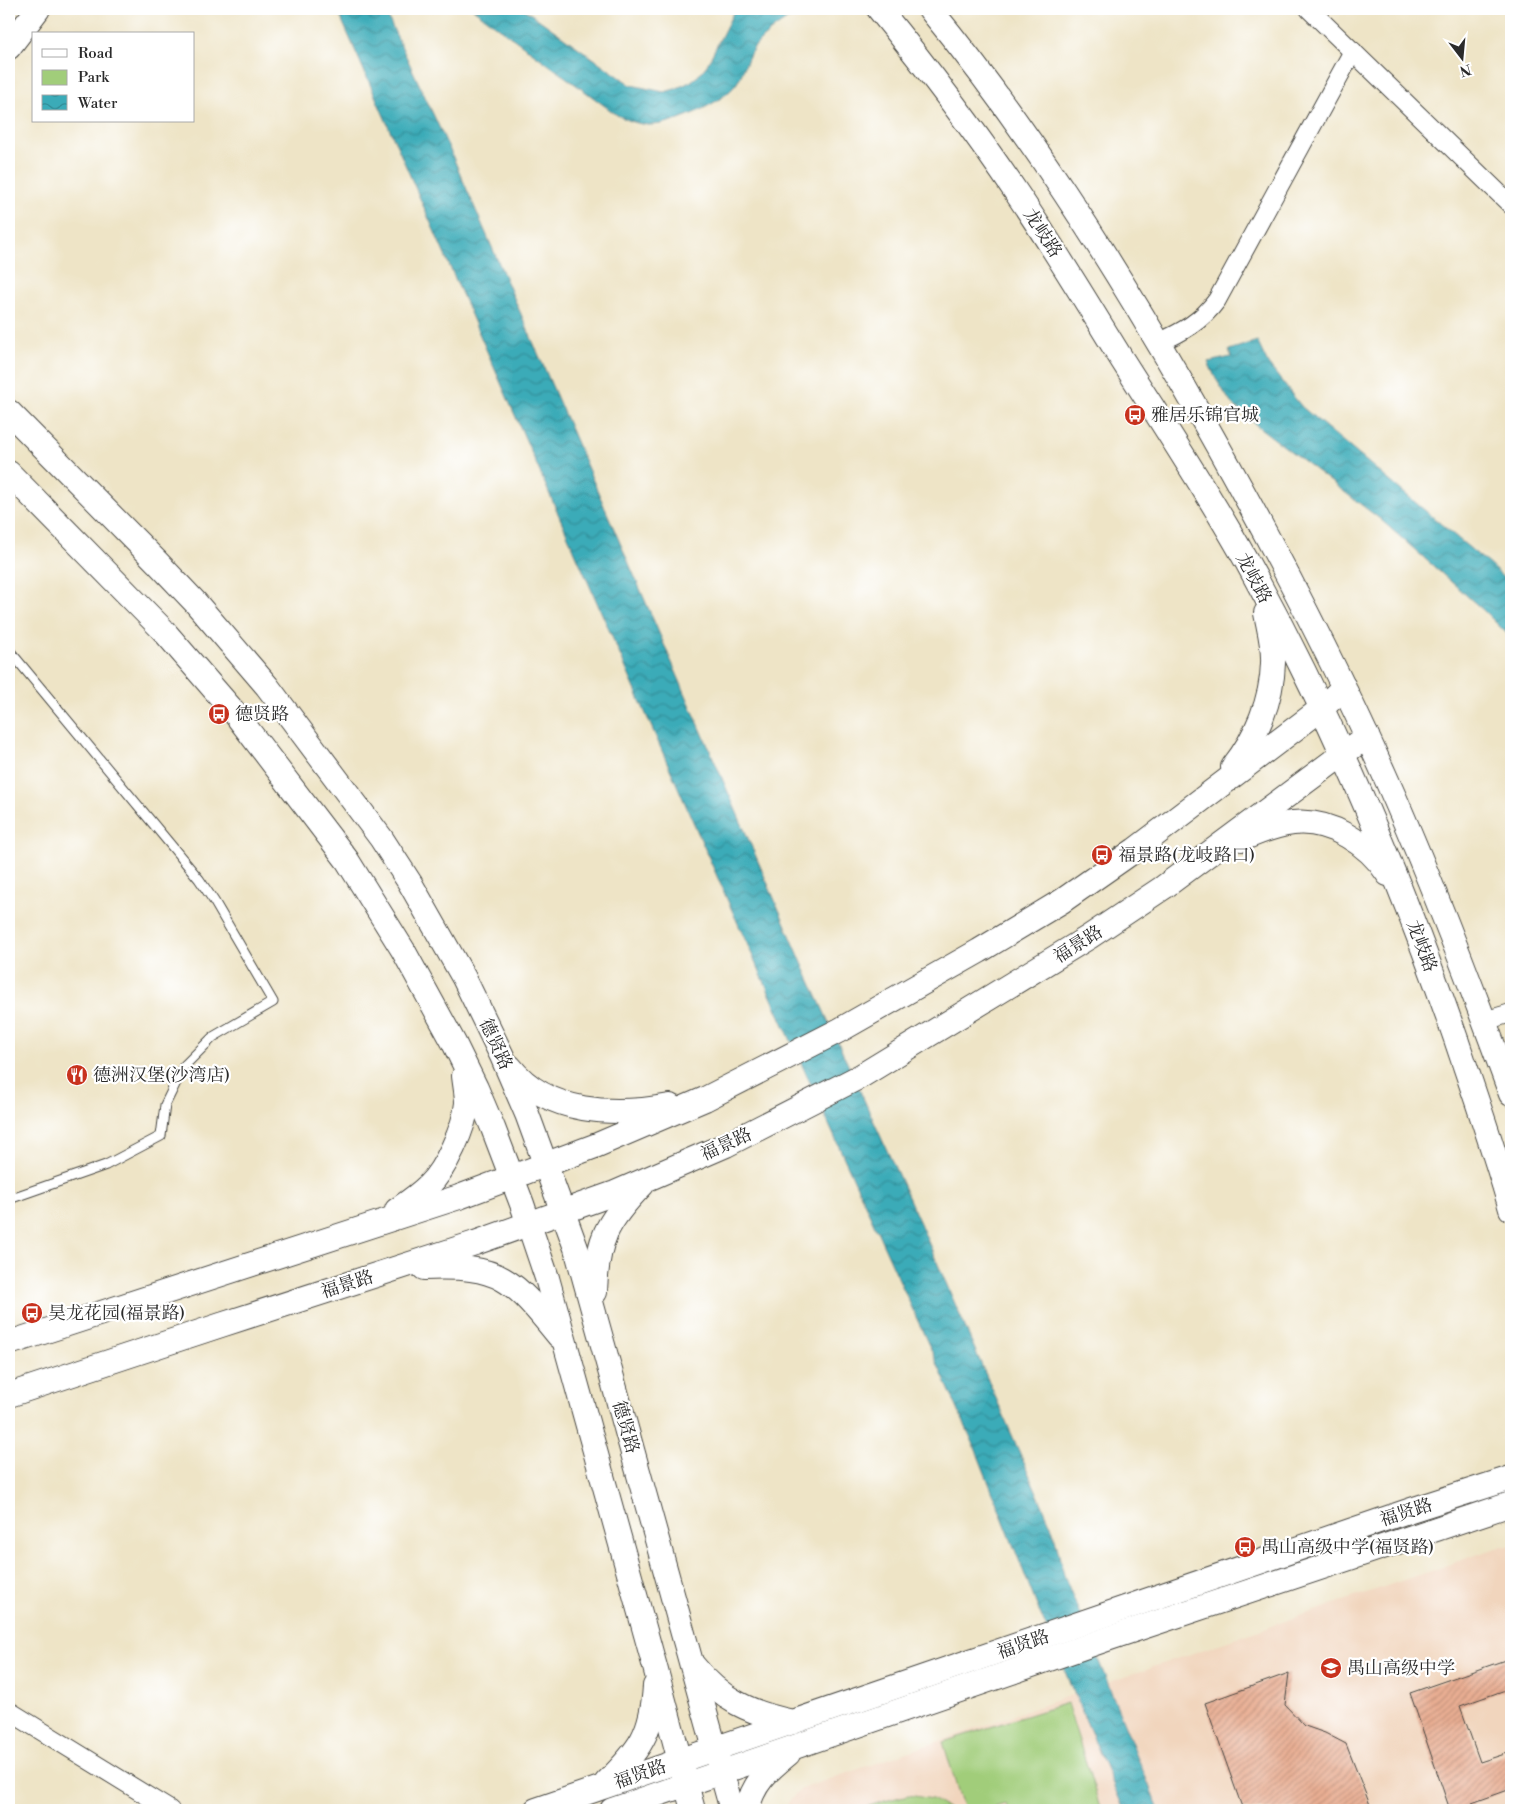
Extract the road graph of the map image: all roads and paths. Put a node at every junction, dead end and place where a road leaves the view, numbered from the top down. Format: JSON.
{"nodes":[{"id":1,"x":38,"y":9,"type":"edge"},
{"id":2,"x":879,"y":9,"type":"edge"},
{"id":3,"x":930,"y":9,"type":"edge"},
{"id":4,"x":1309,"y":9,"type":"edge"},
{"id":5,"x":9,"y":47,"type":"edge"},
{"id":6,"x":1353,"y":51,"type":"junction"},
{"id":7,"x":1511,"y":204,"type":"edge"},
{"id":8,"x":1158,"y":342,"type":"junction"},
{"id":9,"x":9,"y":412,"type":"edge"},
{"id":10,"x":9,"y":473,"type":"edge"},
{"id":11,"x":1261,"y":589,"type":"junction"},
{"id":12,"x":9,"y":650,"type":"edge"},
{"id":13,"x":1344,"y":687,"type":"junction"},
{"id":14,"x":1321,"y":709,"type":"junction"},
{"id":15,"x":1367,"y":736,"type":"junction"},
{"id":16,"x":1342,"y":754,"type":"junction"},
{"id":17,"x":1214,"y":790,"type":"junction"},
{"id":18,"x":1196,"y":863,"type":"junction"},
{"id":19,"x":1405,"y":901,"type":"junction"},
{"id":20,"x":1511,"y":1013,"type":"edge"},
{"id":21,"x":1484,"y":1021,"type":"junction"},
{"id":22,"x":502,"y":1056,"type":"junction"},
{"id":23,"x":463,"y":1062,"type":"junction"},
{"id":24,"x":1511,"y":1094,"type":"edge"},
{"id":25,"x":701,"y":1100,"type":"junction"},
{"id":26,"x":546,"y":1164,"type":"junction"},
{"id":27,"x":512,"y":1177,"type":"junction"},
{"id":28,"x":648,"y":1179,"type":"junction"},
{"id":29,"x":9,"y":1199,"type":"edge"},
{"id":30,"x":1511,"y":1209,"type":"edge"},
{"id":31,"x":563,"y":1210,"type":"junction"},
{"id":32,"x":379,"y":1222,"type":"junction"},
{"id":33,"x":529,"y":1223,"type":"junction"},
{"id":34,"x":392,"y":1270,"type":"junction"},
{"id":35,"x":594,"y":1312,"type":"junction"},
{"id":36,"x":564,"y":1342,"type":"junction"},
{"id":37,"x":9,"y":1343,"type":"edge"},
{"id":38,"x":9,"y":1395,"type":"edge"},
{"id":39,"x":1511,"y":1463,"type":"edge"},
{"id":40,"x":1511,"y":1478,"type":"edge"},
{"id":41,"x":1478,"y":1489,"type":"junction"},
{"id":42,"x":1509,"y":1506,"type":"edge"},
{"id":43,"x":1106,"y":1627,"type":"junction"},
{"id":44,"x":692,"y":1662,"type":"junction"},
{"id":45,"x":656,"y":1670,"type":"junction"},
{"id":46,"x":9,"y":1711,"type":"edge"},
{"id":47,"x":793,"y":1722,"type":"junction"},
{"id":48,"x":800,"y":1746,"type":"junction"},
{"id":49,"x":715,"y":1748,"type":"junction"},
{"id":50,"x":680,"y":1760,"type":"junction"},
{"id":51,"x":722,"y":1772,"type":"junction"},
{"id":52,"x":686,"y":1785,"type":"junction"},
{"id":53,"x":588,"y":1792,"type":"junction"},
{"id":54,"x":170,"y":1810,"type":"edge"},
{"id":55,"x":536,"y":1810,"type":"edge"},
{"id":56,"x":612,"y":1810,"type":"edge"},
{"id":57,"x":693,"y":1810,"type":"edge"},
{"id":58,"x":732,"y":1810,"type":"edge"},
{"id":59,"x":747,"y":1810,"type":"edge"}],
"edges":[{"from":1,"to":5,"type":"street"},
{"from":2,"to":11,"type":"street","name":"龙岐路"},
{"from":3,"to":8,"type":"street","name":"龙岐路"},
{"from":4,"to":6,"type":"street"},
{"from":6,"to":7,"type":"street"},
{"from":6,"to":8,"type":"street"},
{"from":8,"to":13,"type":"street","name":"龙岐路"},
{"from":9,"to":22,"type":"street","name":"德贤路"},
{"from":10,"to":23,"type":"street","name":"德贤路"},
{"from":11,"to":14,"type":"street","name":"龙岐路"},
{"from":11,"to":17,"type":"street"},
{"from":12,"to":29,"type":"lane"},
{"from":13,"to":14,"type":"street"},
{"from":13,"to":15,"type":"street","name":"龙岐路"},
{"from":14,"to":16,"type":"street","name":"龙岐路"},
{"from":14,"to":17,"type":"street"},
{"from":15,"to":16,"type":"street","name":"福景路"},
{"from":15,"to":21,"type":"street","name":"龙岐路"},
{"from":16,"to":18,"type":"street","name":"福景路"},
{"from":16,"to":19,"type":"street","name":"龙岐路"},
{"from":17,"to":25,"type":"street"},
{"from":18,"to":19,"type":"street"},
{"from":18,"to":28,"type":"street","name":"福景路"},
{"from":19,"to":30,"type":"street","name":"龙岐路"},
{"from":20,"to":21,"type":"street"},
{"from":21,"to":24,"type":"street","name":"龙岐路"},
{"from":22,"to":25,"type":"street"},
{"from":22,"to":26,"type":"street","name":"德贤路"},
{"from":23,"to":27,"type":"street","name":"德贤路"},
{"from":23,"to":32,"type":"street"},
{"from":25,"to":26,"type":"street"},
{"from":26,"to":27,"type":"street"},
{"from":26,"to":31,"type":"street","name":"德贤路"},
{"from":27,"to":32,"type":"street"},
{"from":27,"to":33,"type":"street","name":"德贤路"},
{"from":28,"to":31,"type":"street","name":"福景路"},
{"from":28,"to":35,"type":"street"},
{"from":31,"to":33,"type":"street","name":"福景路"},
{"from":31,"to":35,"type":"street","name":"德贤路"},
{"from":32,"to":37,"type":"street"},
{"from":33,"to":34,"type":"street","name":"福景路"},
{"from":33,"to":36,"type":"street","name":"德贤路"},
{"from":34,"to":36,"type":"street"},
{"from":34,"to":38,"type":"street","name":"福景路"},
{"from":35,"to":44,"type":"street","name":"德贤路"},
{"from":36,"to":45,"type":"street","name":"德贤路"},
{"from":39,"to":41,"type":"street"},
{"from":40,"to":41,"type":"street","name":"福贤路"},
{"from":41,"to":43,"type":"street","name":"福贤路"},
{"from":42,"to":43,"type":"street","name":"福贤路"},
{"from":43,"to":47,"type":"street","name":"福贤路"},
{"from":43,"to":48,"type":"street","name":"福贤路"},
{"from":44,"to":47,"type":"street"},
{"from":44,"to":49,"type":"street","name":"德贤路"},
{"from":45,"to":50,"type":"street","name":"德贤路"},
{"from":45,"to":53,"type":"street"},
{"from":46,"to":54,"type":"street"},
{"from":47,"to":49,"type":"street","name":"福贤路"},
{"from":48,"to":51,"type":"street","name":"福贤路"},
{"from":48,"to":59,"type":"street"},
{"from":49,"to":50,"type":"street","name":"福贤路"},
{"from":49,"to":51,"type":"street","name":"德贤路"},
{"from":50,"to":52,"type":"street","name":"德贤路"},
{"from":50,"to":53,"type":"street","name":"福贤路"},
{"from":51,"to":52,"type":"street","name":"福贤路"},
{"from":51,"to":58,"type":"street","name":"德贤路"},
{"from":52,"to":56,"type":"street","name":"福贤路"},
{"from":52,"to":57,"type":"street","name":"德贤路"},
{"from":53,"to":55,"type":"street","name":"福贤路"}]}
